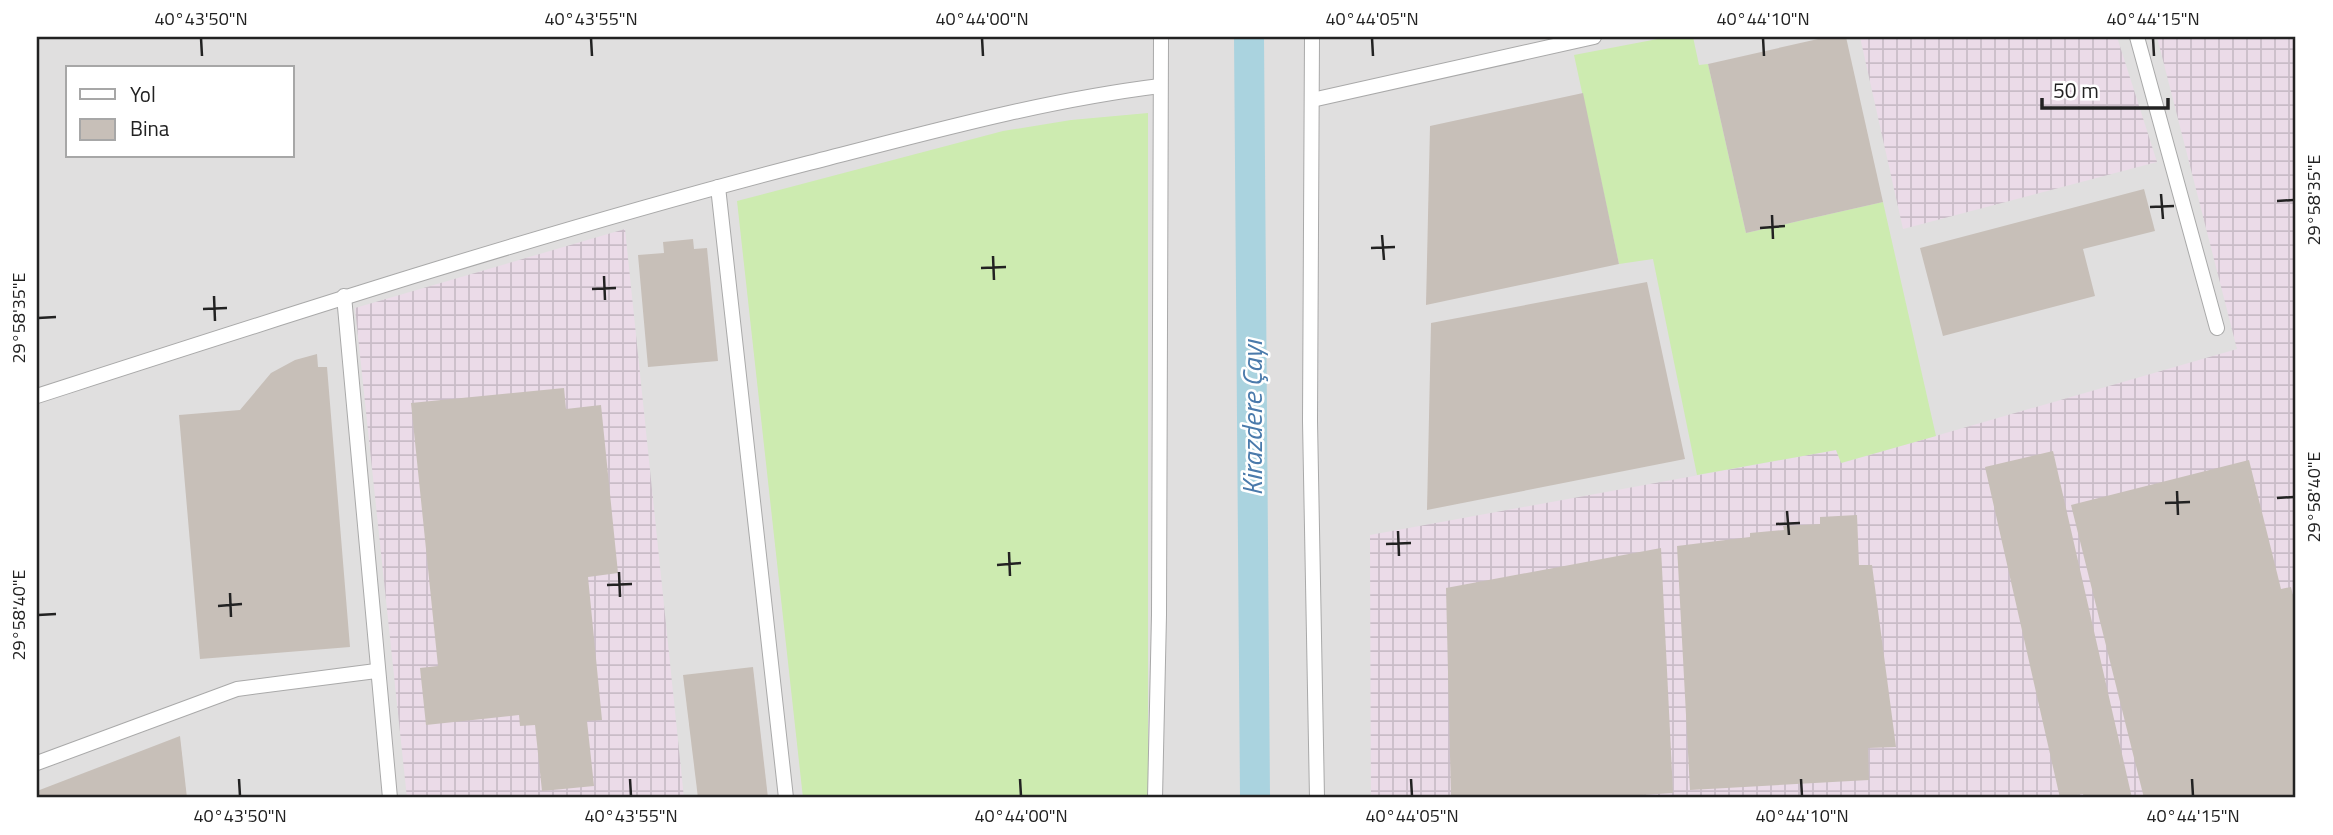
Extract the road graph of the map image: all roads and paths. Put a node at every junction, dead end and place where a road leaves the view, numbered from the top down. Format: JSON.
{"nodes":[{"id":1,"x":1161,"y":37,"type":"edge"},
{"id":2,"x":1312,"y":37,"type":"edge"},
{"id":3,"x":1594,"y":37,"type":"edge"},
{"id":4,"x":2137,"y":37,"type":"edge"},
{"id":5,"x":1160,"y":86,"type":"junction"},
{"id":6,"x":1312,"y":100,"type":"junction"},
{"id":7,"x":718,"y":187,"type":"junction"},
{"id":8,"x":344,"y":296,"type":"junction"},
{"id":9,"x":2217,"y":328,"type":"dead end"},
{"id":10,"x":37,"y":396,"type":"edge"},
{"id":11,"x":376,"y":671,"type":"junction"},
{"id":12,"x":37,"y":763,"type":"edge"},
{"id":13,"x":390,"y":798,"type":"edge"},
{"id":14,"x":786,"y":798,"type":"edge"},
{"id":15,"x":1155,"y":798,"type":"edge"},
{"id":16,"x":1317,"y":798,"type":"edge"}],
"edges":[{"from":1,"to":5,"type":"street"},
{"from":2,"to":6,"type":"street"},
{"from":3,"to":6,"type":"street"},
{"from":4,"to":9,"type":"street"},
{"from":5,"to":7,"type":"street"},
{"from":5,"to":15,"type":"street"},
{"from":6,"to":16,"type":"street"},
{"from":7,"to":8,"type":"street"},
{"from":7,"to":14,"type":"street"},
{"from":8,"to":10,"type":"street"},
{"from":8,"to":11,"type":"street"},
{"from":11,"to":12,"type":"street"},
{"from":11,"to":13,"type":"street"}]}
